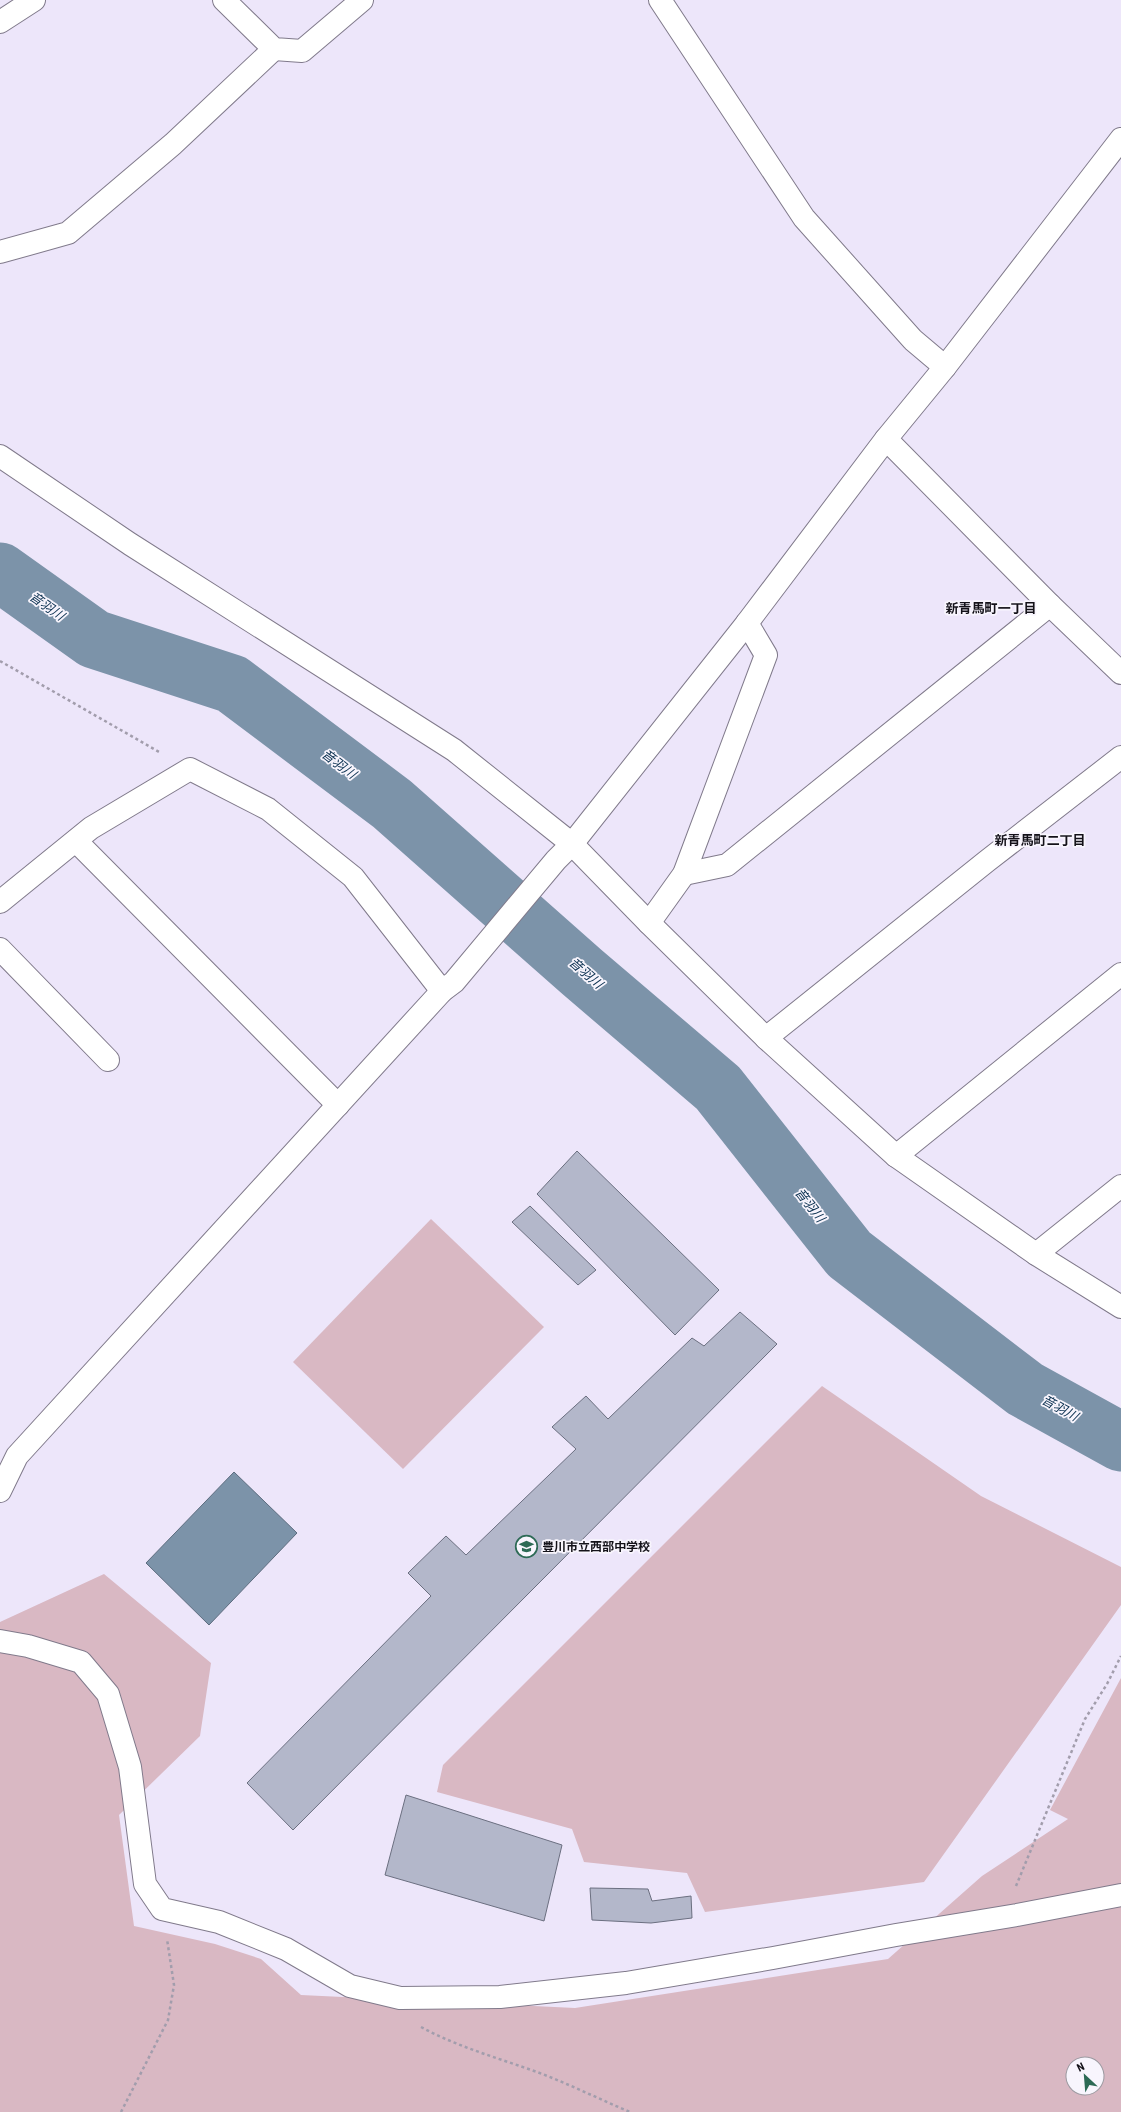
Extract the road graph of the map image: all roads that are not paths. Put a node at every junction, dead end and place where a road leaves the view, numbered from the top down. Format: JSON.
{"nodes":[{"id":1,"x":34,"y":0,"type":"edge"},
{"id":2,"x":224,"y":0,"type":"edge"},
{"id":3,"x":362,"y":0,"type":"edge"},
{"id":4,"x":660,"y":0,"type":"edge"},
{"id":5,"x":0,"y":22,"type":"edge"},
{"id":6,"x":274,"y":49,"type":"junction"},
{"id":7,"x":1121,"y":139,"type":"edge"},
{"id":8,"x":0,"y":252,"type":"edge"},
{"id":9,"x":945,"y":367,"type":"junction"},
{"id":10,"x":886,"y":439,"type":"junction"},
{"id":11,"x":0,"y":456,"type":"edge"},
{"id":12,"x":1050,"y":604,"type":"junction"},
{"id":13,"x":747,"y":623,"type":"junction"},
{"id":14,"x":1121,"y":673,"type":"edge"},
{"id":15,"x":1121,"y":757,"type":"edge"},
{"id":16,"x":76,"y":841,"type":"junction"},
{"id":17,"x":572,"y":844,"type":"junction"},
{"id":18,"x":684,"y":874,"type":"junction"},
{"id":19,"x":0,"y":902,"type":"edge"},
{"id":20,"x":649,"y":923,"type":"junction"},
{"id":21,"x":0,"y":950,"type":"edge"},
{"id":22,"x":1121,"y":974,"type":"edge"},
{"id":23,"x":448,"y":986,"type":"junction"},
{"id":24,"x":766,"y":1038,"type":"junction"},
{"id":25,"x":108,"y":1060,"type":"dead end"},
{"id":26,"x":338,"y":1105,"type":"junction"},
{"id":27,"x":896,"y":1156,"type":"junction"},
{"id":28,"x":1121,"y":1186,"type":"edge"},
{"id":29,"x":1036,"y":1254,"type":"junction"},
{"id":30,"x":1121,"y":1307,"type":"edge"},
{"id":31,"x":0,"y":1491,"type":"edge"},
{"id":32,"x":0,"y":1641,"type":"edge"},
{"id":33,"x":1121,"y":1895,"type":"edge"}],
"edges":[{"from":1,"to":5,"type":"street"},
{"from":2,"to":6,"type":"street"},
{"from":3,"to":6,"type":"street"},
{"from":4,"to":9,"type":"street"},
{"from":6,"to":8,"type":"street"},
{"from":7,"to":9,"type":"street"},
{"from":9,"to":10,"type":"street"},
{"from":10,"to":12,"type":"street"},
{"from":10,"to":13,"type":"street"},
{"from":11,"to":17,"type":"street"},
{"from":12,"to":14,"type":"street"},
{"from":12,"to":18,"type":"street"},
{"from":13,"to":17,"type":"street"},
{"from":13,"to":18,"type":"street"},
{"from":15,"to":24,"type":"street"},
{"from":16,"to":19,"type":"street"},
{"from":16,"to":23,"type":"street"},
{"from":16,"to":26,"type":"street"},
{"from":17,"to":20,"type":"street"},
{"from":17,"to":23,"type":"street"},
{"from":18,"to":20,"type":"street"},
{"from":20,"to":24,"type":"street"},
{"from":21,"to":25,"type":"street"},
{"from":22,"to":27,"type":"street"},
{"from":23,"to":26,"type":"street"},
{"from":24,"to":27,"type":"street"},
{"from":26,"to":31,"type":"street"},
{"from":27,"to":29,"type":"street"},
{"from":28,"to":29,"type":"street"},
{"from":29,"to":30,"type":"street"},
{"from":32,"to":33,"type":"street"}]}
